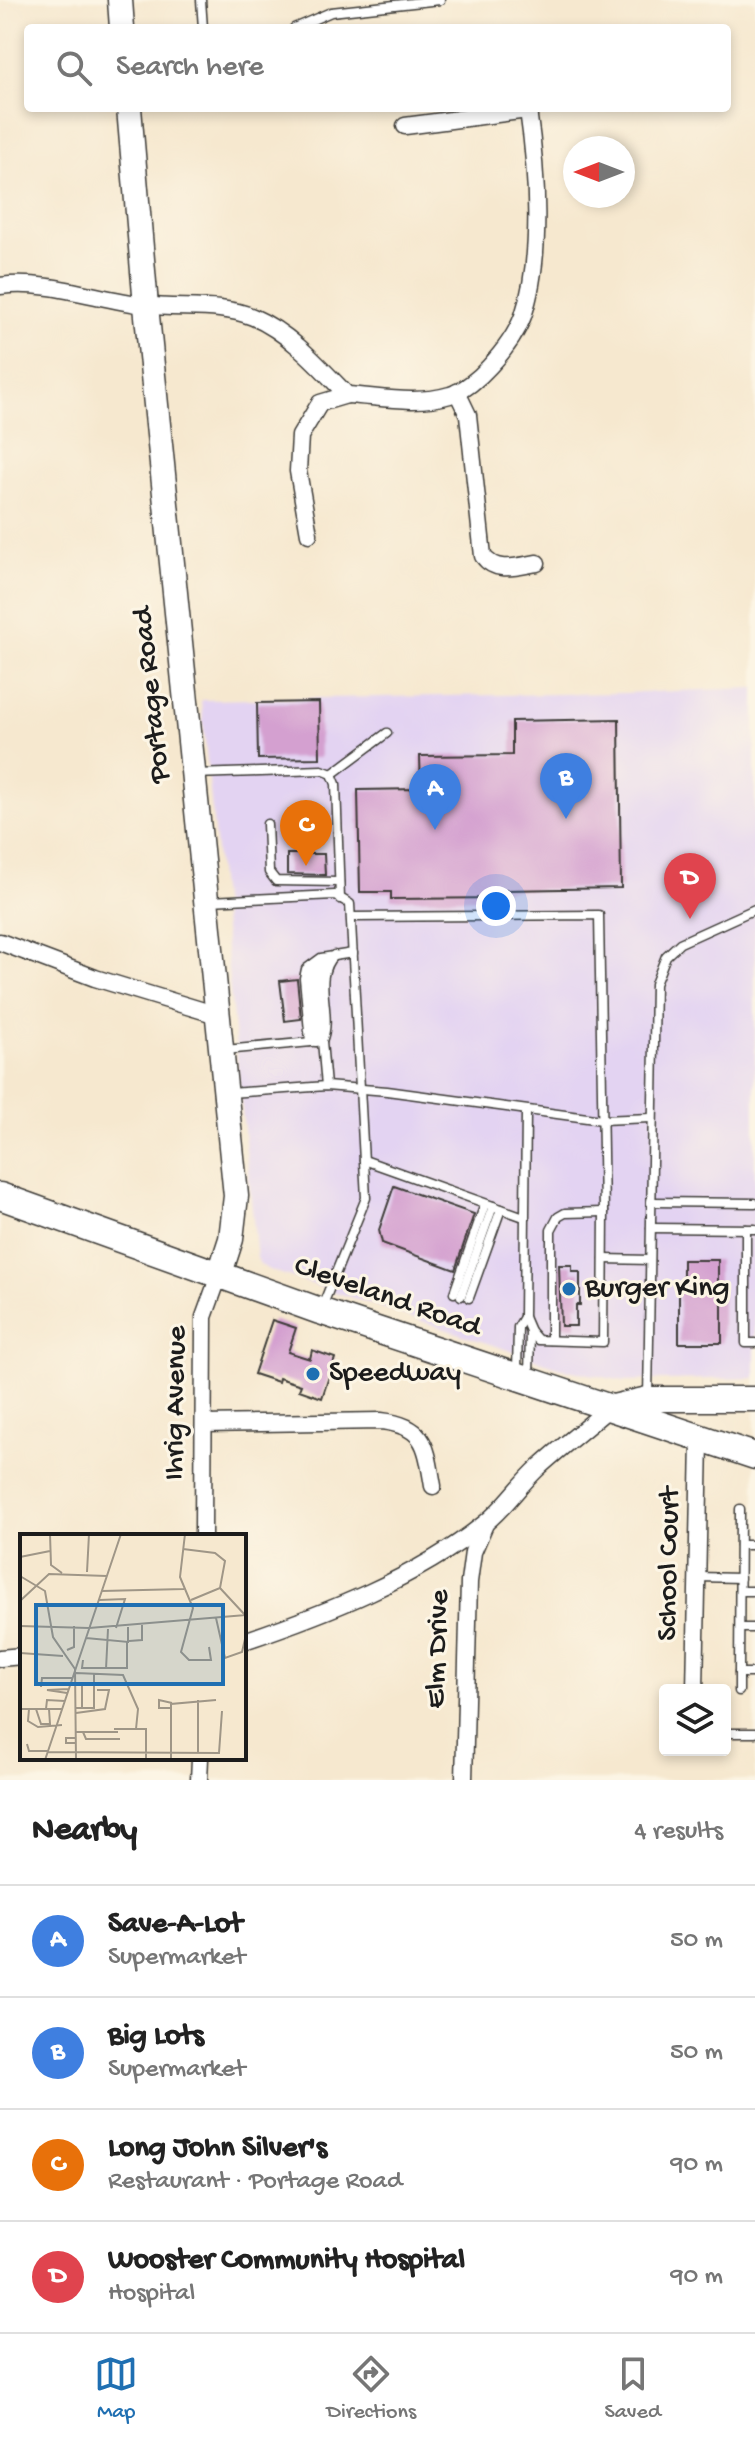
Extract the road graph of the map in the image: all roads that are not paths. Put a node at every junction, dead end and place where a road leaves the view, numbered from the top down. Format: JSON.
{"nodes":[{"id":1,"x":120,"y":0,"type":"edge"},
{"id":2,"x":201,"y":0,"type":"edge"},
{"id":3,"x":440,"y":0,"type":"edge"},
{"id":4,"x":386,"y":3,"type":"edge"},
{"id":5,"x":122,"y":24,"type":"edge"},
{"id":6,"x":203,"y":24,"type":"edge"},
{"id":7,"x":303,"y":24,"type":"edge"},
{"id":8,"x":129,"y":112,"type":"edge"},
{"id":9,"x":513,"y":112,"type":"edge"},
{"id":10,"x":528,"y":112,"type":"edge"},
{"id":11,"x":405,"y":126,"type":"dead end"},
{"id":12,"x":0,"y":286,"type":"edge"},
{"id":13,"x":146,"y":306,"type":"junction"},
{"id":14,"x":457,"y":392,"type":"junction"},
{"id":15,"x":347,"y":395,"type":"junction"},
{"id":16,"x":309,"y":534,"type":"dead end"},
{"id":17,"x":537,"y":563,"type":"dead end"},
{"id":18,"x":387,"y":733,"type":"dead end"},
{"id":19,"x":194,"y":774,"type":"junction"},
{"id":20,"x":332,"y":774,"type":"junction"},
{"id":21,"x":267,"y":824,"type":"dead end"},
{"id":22,"x":339,"y":882,"type":"junction"},
{"id":23,"x":340,"y":899,"type":"junction"},
{"id":24,"x":206,"y":901,"type":"junction"},
{"id":25,"x":755,"y":909,"type":"edge"},
{"id":26,"x":352,"y":917,"type":"junction"},
{"id":27,"x":0,"y":942,"type":"edge"},
{"id":28,"x":353,"y":953,"type":"junction"},
{"id":29,"x":328,"y":956,"type":"junction"},
{"id":30,"x":217,"y":1015,"type":"junction"},
{"id":31,"x":316,"y":1042,"type":"junction"},
{"id":32,"x":221,"y":1051,"type":"junction"},
{"id":33,"x":326,"y":1086,"type":"junction"},
{"id":34,"x":360,"y":1088,"type":"junction"},
{"id":35,"x":225,"y":1093,"type":"junction"},
{"id":36,"x":526,"y":1111,"type":"junction"},
{"id":37,"x":651,"y":1118,"type":"junction"},
{"id":38,"x":602,"y":1120,"type":"junction"},
{"id":39,"x":364,"y":1160,"type":"junction"},
{"id":40,"x":0,"y":1196,"type":"edge"},
{"id":41,"x":651,"y":1202,"type":"junction"},
{"id":42,"x":755,"y":1203,"type":"edge"},
{"id":43,"x":493,"y":1206,"type":"junction"},
{"id":44,"x":604,"y":1212,"type":"junction"},
{"id":45,"x":524,"y":1217,"type":"junction"},
{"id":46,"x":651,"y":1228,"type":"junction"},
{"id":47,"x":750,"y":1229,"type":"edge"},
{"id":48,"x":604,"y":1259,"type":"junction"},
{"id":49,"x":650,"y":1260,"type":"junction"},
{"id":50,"x":220,"y":1273,"type":"junction"},
{"id":51,"x":320,"y":1311,"type":"junction"},
{"id":52,"x":524,"y":1317,"type":"junction"},
{"id":53,"x":530,"y":1331,"type":"junction"},
{"id":54,"x":551,"y":1340,"type":"junction"},
{"id":55,"x":755,"y":1343,"type":"edge"},
{"id":56,"x":522,"y":1377,"type":"junction"},
{"id":57,"x":648,"y":1399,"type":"junction"},
{"id":58,"x":755,"y":1399,"type":"edge"},
{"id":59,"x":609,"y":1408,"type":"junction"},
{"id":60,"x":204,"y":1424,"type":"junction"},
{"id":61,"x":700,"y":1440,"type":"junction"},
{"id":62,"x":755,"y":1456,"type":"edge"},
{"id":63,"x":433,"y":1486,"type":"dead end"},
{"id":64,"x":740,"y":1509,"type":"dead end"},
{"id":65,"x":486,"y":1523,"type":"junction"},
{"id":66,"x":203,"y":1534,"type":"edge"},
{"id":67,"x":740,"y":1545,"type":"junction"},
{"id":68,"x":755,"y":1545,"type":"edge"},
{"id":69,"x":698,"y":1577,"type":"junction"},
{"id":70,"x":740,"y":1578,"type":"junction"},
{"id":71,"x":740,"y":1591,"type":"junction"},
{"id":72,"x":755,"y":1591,"type":"edge"},
{"id":73,"x":740,"y":1628,"type":"junction"},
{"id":74,"x":755,"y":1628,"type":"edge"},
{"id":75,"x":246,"y":1640,"type":"edge"},
{"id":76,"x":20,"y":1656,"type":"edge"},
{"id":77,"x":0,"y":1658,"type":"edge"},
{"id":78,"x":739,"y":1673,"type":"junction"},
{"id":79,"x":755,"y":1673,"type":"edge"},
{"id":80,"x":695,"y":1684,"type":"edge"},
{"id":81,"x":739,"y":1691,"type":"dead end"},
{"id":82,"x":731,"y":1733,"type":"edge"},
{"id":83,"x":755,"y":1733,"type":"edge"},
{"id":84,"x":200,"y":1760,"type":"edge"},
{"id":85,"x":199,"y":1780,"type":"edge"},
{"id":86,"x":464,"y":1780,"type":"edge"}],
"edges":[{"from":1,"to":5,"type":"main road"},
{"from":2,"to":6,"type":"lane"},
{"from":3,"to":4,"type":"lane"},
{"from":4,"to":7,"type":"lane"},
{"from":8,"to":13,"type":"main road","name":"Portage Road"},
{"from":9,"to":11,"type":"street"},
{"from":10,"to":14,"type":"street"},
{"from":12,"to":13,"type":"street"},
{"from":13,"to":15,"type":"street"},
{"from":13,"to":19,"type":"main road","name":"Portage Road"},
{"from":14,"to":15,"type":"street"},
{"from":14,"to":17,"type":"street"},
{"from":15,"to":16,"type":"street"},
{"from":18,"to":20,"type":"lane"},
{"from":19,"to":20,"type":"lane"},
{"from":19,"to":24,"type":"main road","name":"Portage Road"},
{"from":20,"to":22,"type":"lane"},
{"from":21,"to":22,"type":"lane"},
{"from":22,"to":23,"type":"lane"},
{"from":23,"to":24,"type":"lane"},
{"from":23,"to":26,"type":"lane"},
{"from":24,"to":30,"type":"main road","name":"Portage Road"},
{"from":25,"to":37,"type":"lane"},
{"from":26,"to":28,"type":"lane"},
{"from":26,"to":38,"type":"lane"},
{"from":27,"to":30,"type":"street"},
{"from":28,"to":29,"type":"lane"},
{"from":28,"to":34,"type":"lane"},
{"from":29,"to":31,"type":"lane"},
{"from":29,"to":31,"type":"lane"},
{"from":30,"to":32,"type":"main road","name":"Portage Road"},
{"from":31,"to":32,"type":"lane"},
{"from":31,"to":33,"type":"lane"},
{"from":32,"to":35,"type":"main road","name":"Portage Road"},
{"from":33,"to":34,"type":"lane"},
{"from":33,"to":35,"type":"lane"},
{"from":34,"to":36,"type":"lane"},
{"from":34,"to":39,"type":"lane"},
{"from":35,"to":50,"type":"main road","name":"Portage Road"},
{"from":36,"to":38,"type":"lane"},
{"from":36,"to":45,"type":"lane"},
{"from":37,"to":38,"type":"lane"},
{"from":37,"to":41,"type":"lane"},
{"from":38,"to":44,"type":"lane"},
{"from":39,"to":43,"type":"lane"},
{"from":39,"to":51,"type":"lane"},
{"from":40,"to":50,"type":"main road","name":"Cleveland Road"},
{"from":41,"to":42,"type":"lane"},
{"from":41,"to":46,"type":"lane"},
{"from":43,"to":43,"type":"lane"},
{"from":43,"to":45,"type":"lane"},
{"from":44,"to":48,"type":"lane"},
{"from":44,"to":54,"type":"lane"},
{"from":45,"to":52,"type":"lane"},
{"from":46,"to":47,"type":"lane"},
{"from":46,"to":49,"type":"lane"},
{"from":47,"to":55,"type":"lane"},
{"from":48,"to":49,"type":"lane"},
{"from":48,"to":54,"type":"lane"},
{"from":49,"to":57,"type":"lane"},
{"from":50,"to":51,"type":"main road","name":"Cleveland Road"},
{"from":50,"to":60,"type":"street","name":"Ihrig Avenue"},
{"from":51,"to":56,"type":"main road","name":"Cleveland Road"},
{"from":52,"to":53,"type":"lane"},
{"from":52,"to":56,"type":"lane"},
{"from":53,"to":54,"type":"lane"},
{"from":53,"to":56,"type":"lane"},
{"from":56,"to":59,"type":"main road","name":"Cleveland Road"},
{"from":57,"to":58,"type":"main road"},
{"from":57,"to":59,"type":"main road"},
{"from":59,"to":61,"type":"main road","name":"Cleveland Road"},
{"from":59,"to":65,"type":"street"},
{"from":60,"to":63,"type":"street"},
{"from":60,"to":66,"type":"street","name":"Ihrig Avenue"},
{"from":61,"to":62,"type":"main road","name":"Cleveland Road"},
{"from":61,"to":69,"type":"street","name":"School Court"},
{"from":64,"to":67,"type":"lane"},
{"from":65,"to":75,"type":"street"},
{"from":65,"to":86,"type":"street","name":"Elm Drive"},
{"from":67,"to":68,"type":"lane"},
{"from":67,"to":70,"type":"lane"},
{"from":69,"to":70,"type":"lane"},
{"from":69,"to":80,"type":"street","name":"School Court"},
{"from":70,"to":71,"type":"lane"},
{"from":71,"to":72,"type":"lane"},
{"from":71,"to":73,"type":"lane"},
{"from":73,"to":74,"type":"lane"},
{"from":73,"to":78,"type":"lane"},
{"from":76,"to":77,"type":"street"},
{"from":78,"to":79,"type":"lane"},
{"from":78,"to":81,"type":"lane"},
{"from":82,"to":83,"type":"lane"},
{"from":84,"to":85,"type":"street"}]}
